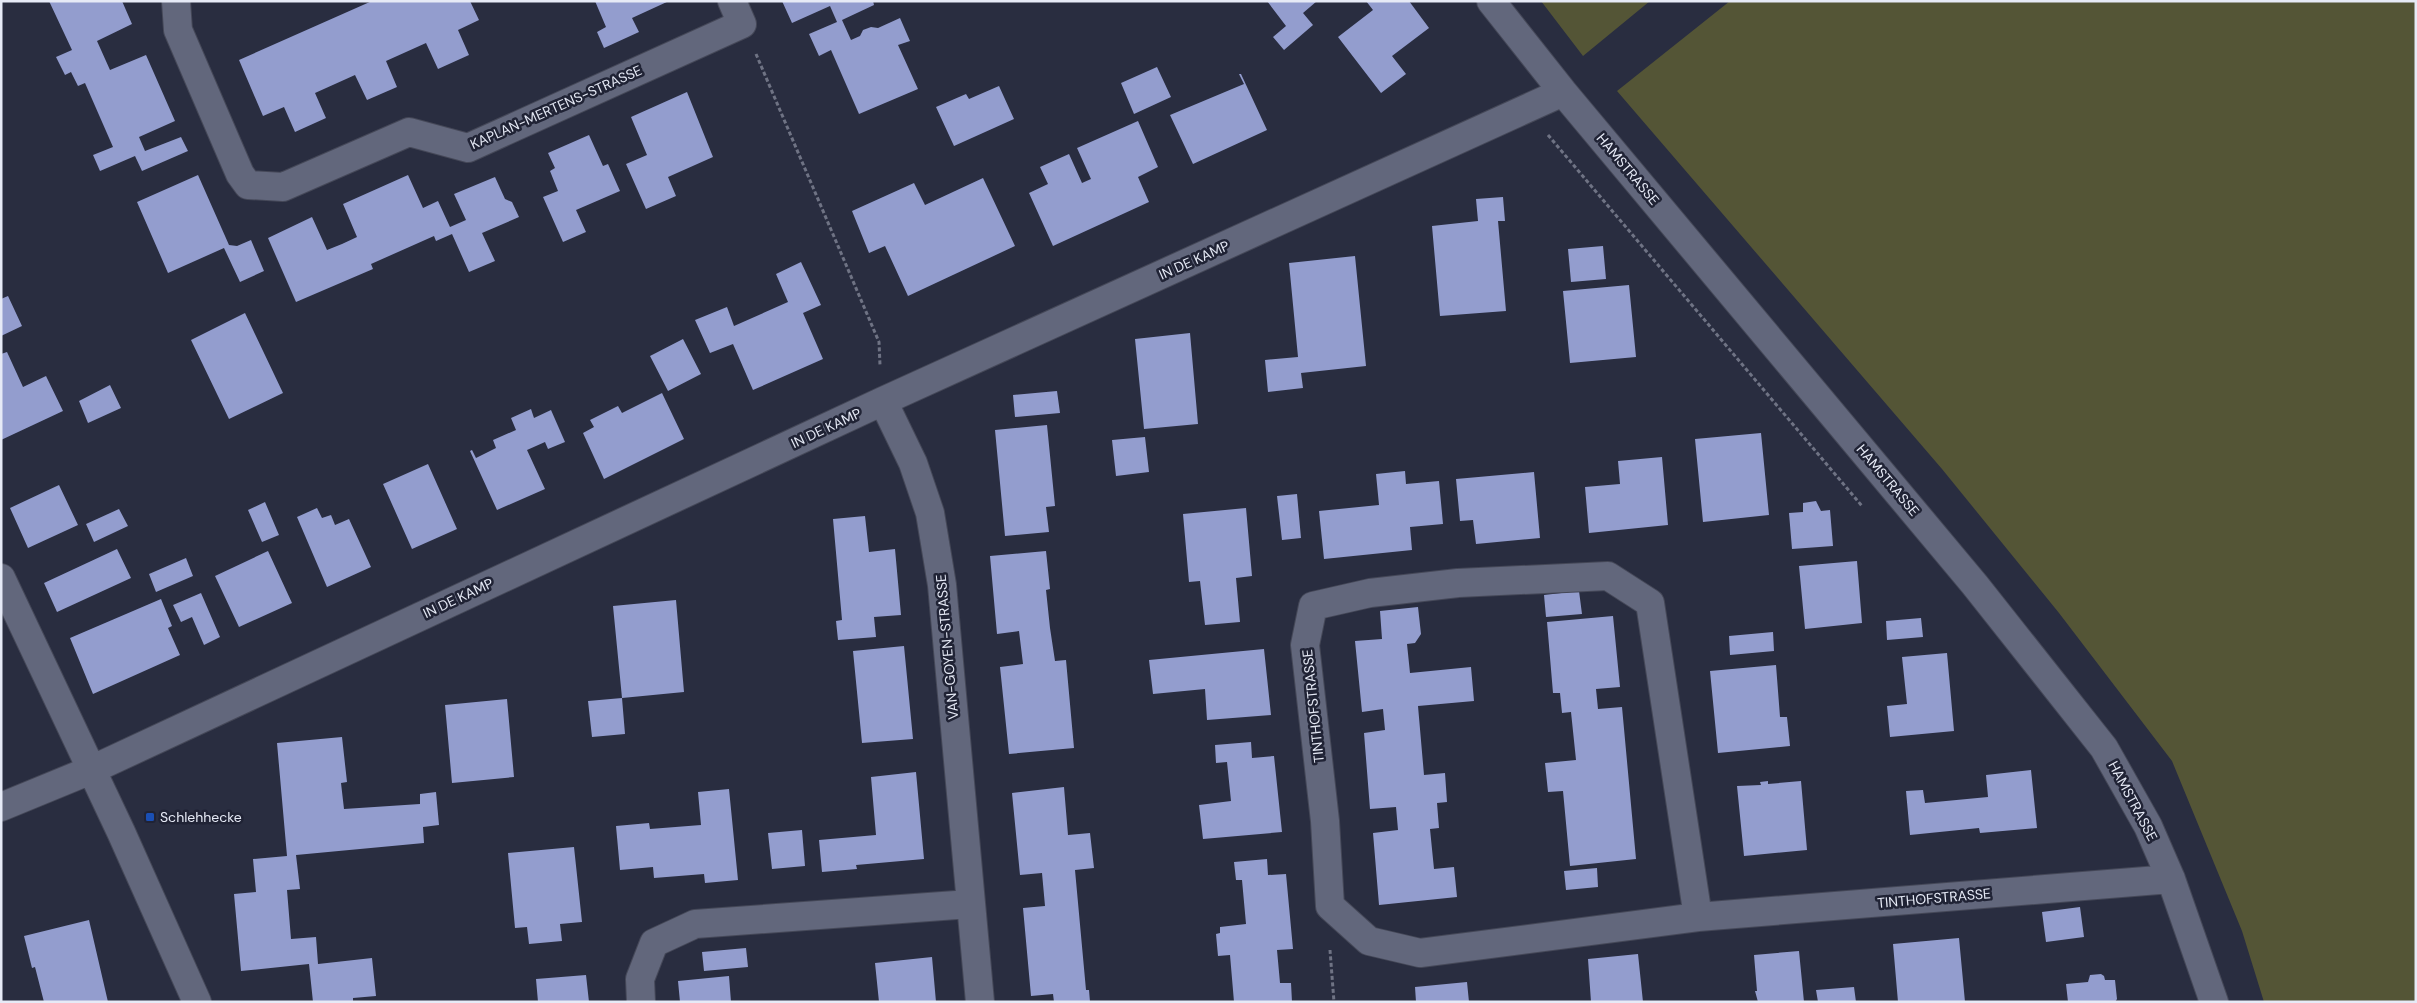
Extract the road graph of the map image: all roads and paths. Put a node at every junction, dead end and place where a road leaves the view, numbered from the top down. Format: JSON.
{"nodes":[{"id":1,"x":176,"y":1,"type":"edge"},
{"id":2,"x":1491,"y":1,"type":"edge"},
{"id":3,"x":737,"y":13,"type":"edge"},
{"id":4,"x":1564,"y":92,"type":"junction"},
{"id":5,"x":1526,"y":110,"type":"junction"},
{"id":6,"x":883,"y":401,"type":"junction"},
{"id":7,"x":1864,"y":508,"type":"dead end"},
{"id":8,"x":1,"y":578,"type":"edge"},
{"id":9,"x":91,"y":770,"type":"junction"},
{"id":10,"x":1,"y":807,"type":"edge"},
{"id":11,"x":2171,"y":879,"type":"junction"},
{"id":12,"x":970,"y":904,"type":"junction"},
{"id":13,"x":1698,"y":917,"type":"junction"},
{"id":14,"x":197,"y":1002,"type":"edge"},
{"id":15,"x":641,"y":1002,"type":"edge"},
{"id":16,"x":980,"y":1002,"type":"edge"},
{"id":17,"x":2214,"y":1002,"type":"edge"}],
"edges":[{"from":1,"to":3,"type":"street","name":"KAPLAN-MERTENS-STRASSE"},
{"from":2,"to":4,"type":"street","name":"HAMSTRASSE"},
{"from":3,"to":6,"type":"path"},
{"from":4,"to":5,"type":"street","name":"IN DE KAMP"},
{"from":4,"to":11,"type":"street","name":"HAMSTRASSE"},
{"from":5,"to":6,"type":"street","name":"IN DE KAMP"},
{"from":5,"to":7,"type":"path"},
{"from":6,"to":9,"type":"street","name":"IN DE KAMP"},
{"from":6,"to":12,"type":"street","name":"VAN-GOYEN-STRASSE"},
{"from":8,"to":9,"type":"street"},
{"from":9,"to":10,"type":"street","name":"IN DE KAMP"},
{"from":9,"to":14,"type":"street"},
{"from":11,"to":13,"type":"street","name":"TINTHOFSTRASSE"},
{"from":11,"to":17,"type":"street","name":"HAMSTRASSE"},
{"from":12,"to":15,"type":"street"},
{"from":12,"to":16,"type":"street","name":"VAN-GOYEN-STRASSE"},
{"from":13,"to":13,"type":"street","name":"TINTHOFSTRASSE"}]}
